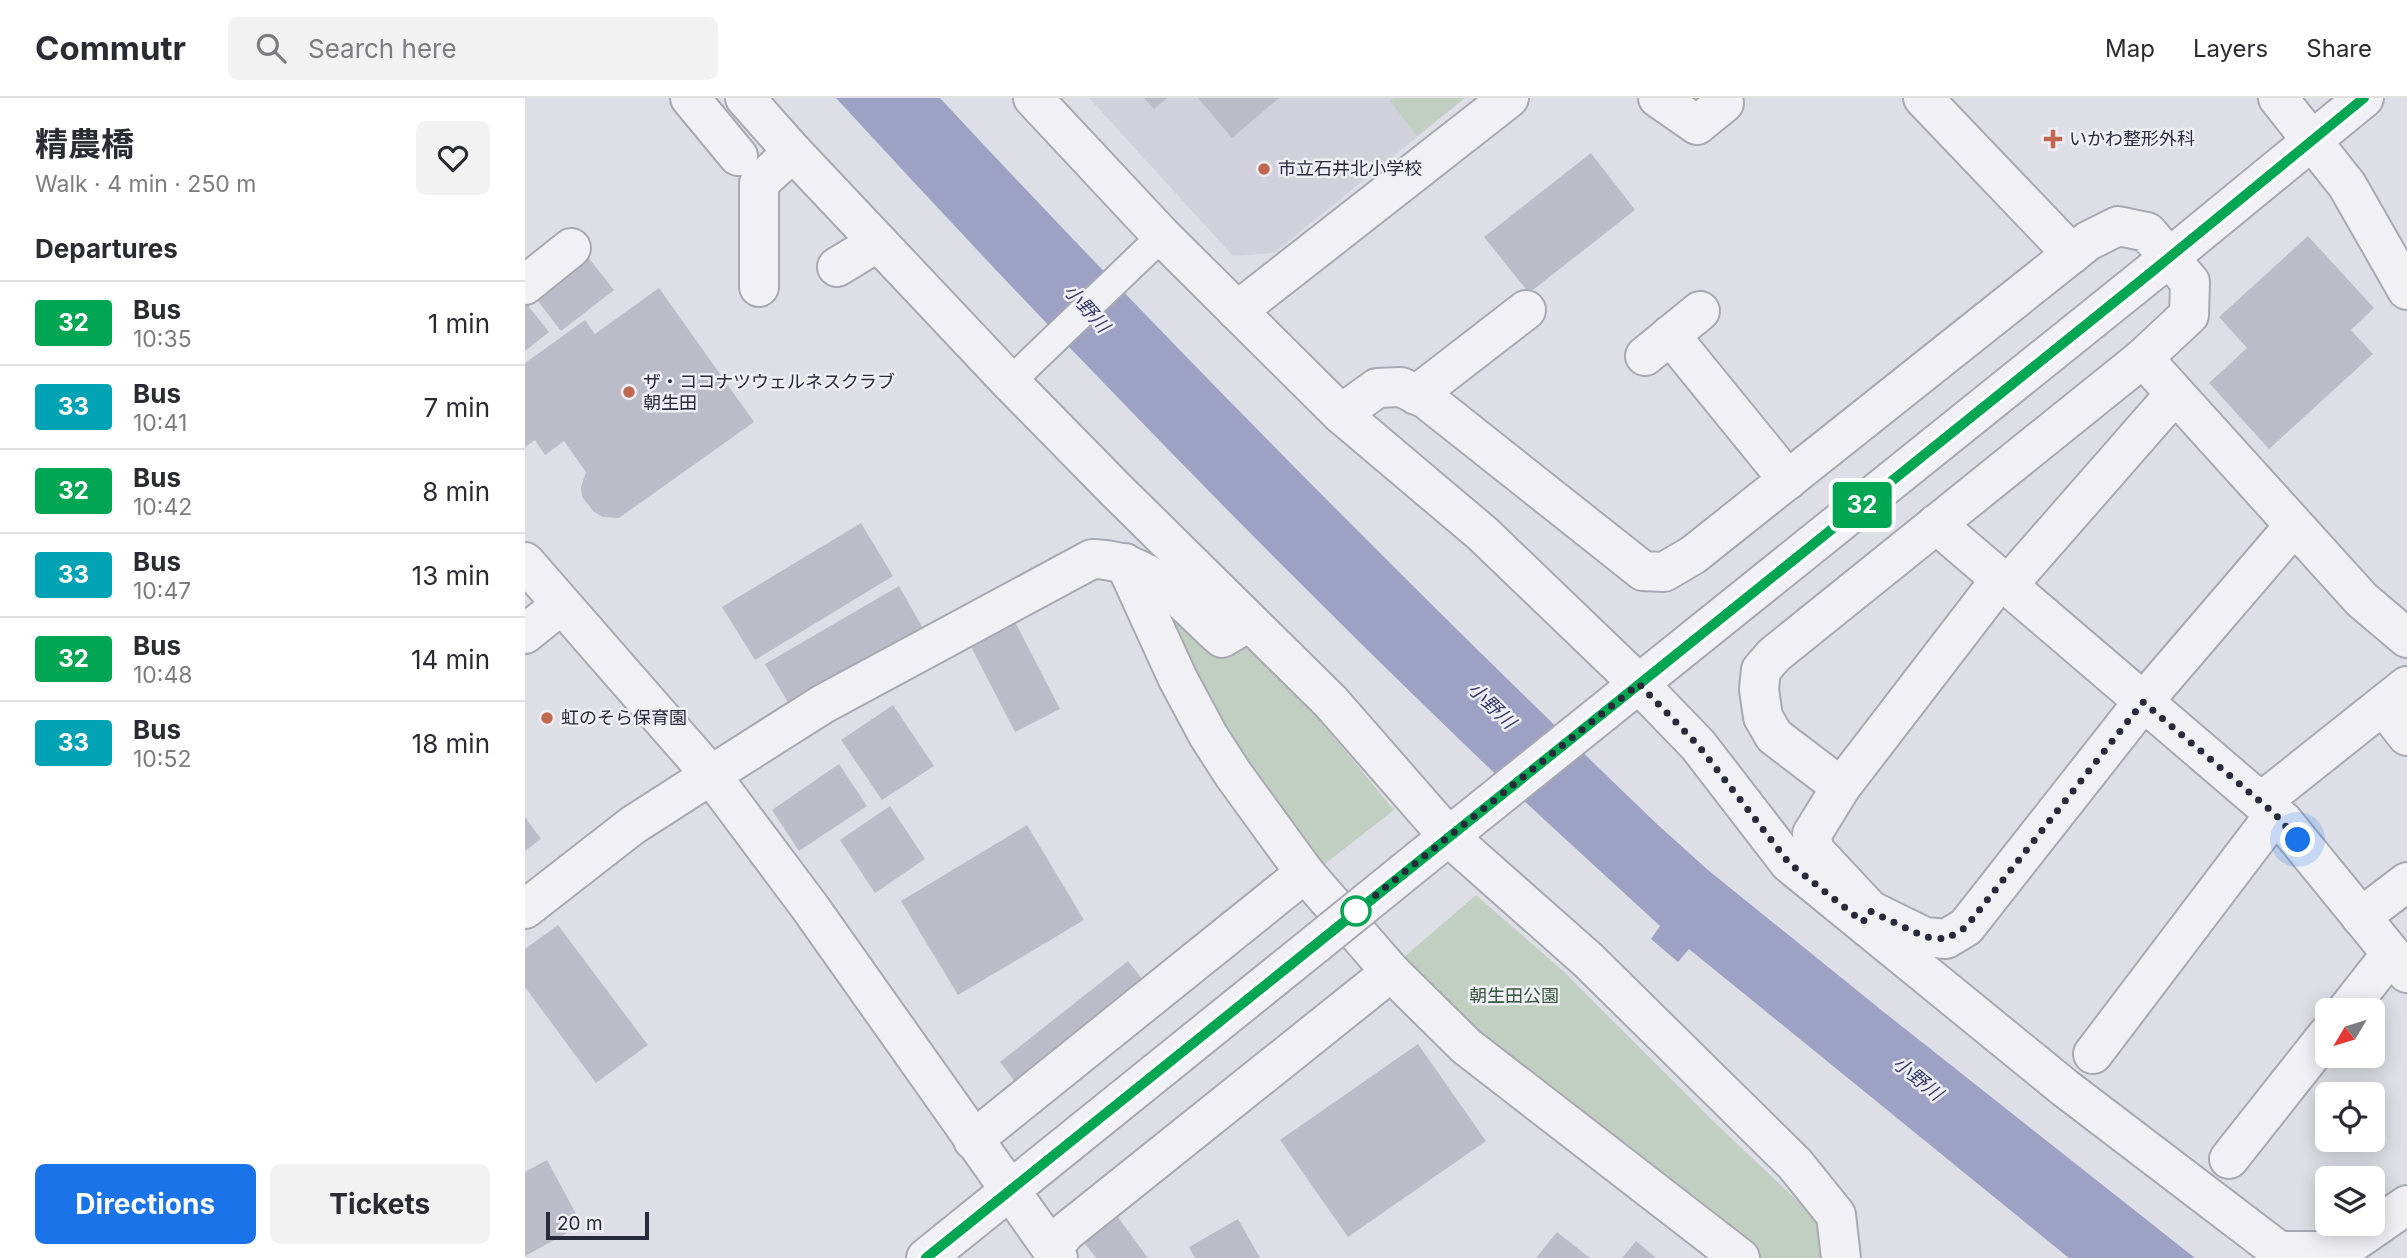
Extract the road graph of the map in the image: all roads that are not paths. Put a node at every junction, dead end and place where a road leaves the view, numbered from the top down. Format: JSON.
{"nodes":[{"id":1,"x":690,"y":98,"type":"edge"},
{"id":2,"x":745,"y":98,"type":"edge"},
{"id":3,"x":1033,"y":98,"type":"edge"},
{"id":4,"x":1509,"y":98,"type":"edge"},
{"id":5,"x":1658,"y":98,"type":"edge"},
{"id":6,"x":1923,"y":98,"type":"edge"},
{"id":7,"x":2278,"y":98,"type":"edge"},
{"id":8,"x":2364,"y":98,"type":"edge"},
{"id":9,"x":1724,"y":103,"type":"dead end"},
{"id":10,"x":2313,"y":140,"type":"junction"},
{"id":11,"x":793,"y":152,"type":"junction"},
{"id":12,"x":738,"y":156,"type":"dead end"},
{"id":13,"x":878,"y":242,"type":"junction"},
{"id":14,"x":1152,"y":246,"type":"junction"},
{"id":15,"x":571,"y":248,"type":"dead end"},
{"id":16,"x":2072,"y":254,"type":"junction"},
{"id":17,"x":2170,"y":257,"type":"junction"},
{"id":18,"x":837,"y":267,"type":"dead end"},
{"id":19,"x":525,"y":285,"type":"edge"},
{"id":20,"x":759,"y":287,"type":"dead end"},
{"id":21,"x":2407,"y":290,"type":"edge"},
{"id":22,"x":1526,"y":310,"type":"dead end"},
{"id":23,"x":1237,"y":311,"type":"junction"},
{"id":24,"x":1700,"y":312,"type":"dead end"},
{"id":25,"x":2143,"y":358,"type":"junction"},
{"id":26,"x":1017,"y":374,"type":"junction"},
{"id":27,"x":2175,"y":394,"type":"junction"},
{"id":28,"x":1416,"y":395,"type":"junction"},
{"id":29,"x":1341,"y":414,"type":"junction"},
{"id":30,"x":1788,"y":480,"type":"junction"},
{"id":31,"x":1936,"y":524,"type":"junction"},
{"id":32,"x":2294,"y":526,"type":"junction"},
{"id":33,"x":525,"y":562,"type":"edge"},
{"id":34,"x":1125,"y":563,"type":"junction"},
{"id":35,"x":2004,"y":583,"type":"junction"},
{"id":36,"x":561,"y":605,"type":"junction"},
{"id":37,"x":1249,"y":622,"type":"junction"},
{"id":38,"x":525,"y":634,"type":"edge"},
{"id":39,"x":2407,"y":638,"type":"edge"},
{"id":40,"x":1639,"y":684,"type":"junction"},
{"id":41,"x":2395,"y":696,"type":"edge"},
{"id":42,"x":2143,"y":702,"type":"junction"},
{"id":43,"x":2407,"y":736,"type":"edge"},
{"id":44,"x":711,"y":775,"type":"junction"},
{"id":45,"x":1841,"y":787,"type":"junction"},
{"id":46,"x":2268,"y":808,"type":"junction"},
{"id":47,"x":1447,"y":838,"type":"junction"},
{"id":48,"x":1305,"y":873,"type":"junction"},
{"id":49,"x":2407,"y":882,"type":"edge"},
{"id":50,"x":525,"y":909,"type":"edge"},
{"id":51,"x":1866,"y":916,"type":"junction"},
{"id":52,"x":2361,"y":917,"type":"junction"},
{"id":53,"x":2399,"y":964,"type":"edge"},
{"id":54,"x":1391,"y":972,"type":"junction"},
{"id":55,"x":2361,"y":998,"type":"edge"},
{"id":56,"x":2315,"y":1050,"type":"edge"},
{"id":57,"x":2093,"y":1054,"type":"dead end"},
{"id":58,"x":973,"y":1140,"type":"junction"},
{"id":59,"x":2229,"y":1159,"type":"dead end"},
{"id":60,"x":1009,"y":1191,"type":"junction"},
{"id":61,"x":2407,"y":1205,"type":"edge"},
{"id":62,"x":1055,"y":1254,"type":"edge"},
{"id":63,"x":2283,"y":1254,"type":"edge"},
{"id":64,"x":2354,"y":1255,"type":"edge"},
{"id":65,"x":926,"y":1258,"type":"edge"},
{"id":66,"x":1740,"y":1258,"type":"edge"},
{"id":67,"x":1841,"y":1258,"type":"edge"}],
"edges":[{"from":1,"to":12,"type":"street"},
{"from":2,"to":11,"type":"street"},
{"from":3,"to":14,"type":"street"},
{"from":4,"to":23,"type":"street"},
{"from":5,"to":9,"type":"street"},
{"from":6,"to":16,"type":"street"},
{"from":7,"to":10,"type":"street"},
{"from":8,"to":10,"type":"street"},
{"from":10,"to":17,"type":"street"},
{"from":10,"to":21,"type":"street"},
{"from":11,"to":13,"type":"street"},
{"from":11,"to":20,"type":"street"},
{"from":13,"to":18,"type":"street"},
{"from":13,"to":26,"type":"street"},
{"from":14,"to":23,"type":"street"},
{"from":14,"to":26,"type":"street"},
{"from":15,"to":19,"type":"street"},
{"from":16,"to":17,"type":"street"},
{"from":16,"to":30,"type":"street"},
{"from":17,"to":25,"type":"street"},
{"from":17,"to":40,"type":"street"},
{"from":22,"to":28,"type":"street"},
{"from":23,"to":29,"type":"street"},
{"from":24,"to":30,"type":"street"},
{"from":25,"to":27,"type":"street"},
{"from":25,"to":31,"type":"street"},
{"from":26,"to":37,"type":"street"},
{"from":27,"to":32,"type":"street"},
{"from":27,"to":35,"type":"street"},
{"from":28,"to":29,"type":"street"},
{"from":28,"to":30,"type":"street"},
{"from":29,"to":40,"type":"street"},
{"from":31,"to":35,"type":"street"},
{"from":31,"to":45,"type":"street"},
{"from":32,"to":39,"type":"street"},
{"from":32,"to":42,"type":"street"},
{"from":33,"to":36,"type":"street"},
{"from":34,"to":37,"type":"street"},
{"from":34,"to":44,"type":"street"},
{"from":34,"to":48,"type":"street"},
{"from":35,"to":42,"type":"street"},
{"from":35,"to":45,"type":"street"},
{"from":36,"to":38,"type":"street"},
{"from":36,"to":44,"type":"street"},
{"from":37,"to":47,"type":"street"},
{"from":40,"to":47,"type":"street"},
{"from":40,"to":51,"type":"street"},
{"from":41,"to":43,"type":"street"},
{"from":41,"to":46,"type":"street"},
{"from":42,"to":46,"type":"street"},
{"from":42,"to":51,"type":"street"},
{"from":44,"to":50,"type":"street"},
{"from":44,"to":58,"type":"street"},
{"from":45,"to":51,"type":"street"},
{"from":46,"to":52,"type":"street"},
{"from":46,"to":57,"type":"street"},
{"from":47,"to":60,"type":"street","bridge":true},
{"from":47,"to":67,"type":"street"},
{"from":48,"to":54,"type":"street"},
{"from":48,"to":58,"type":"street"},
{"from":49,"to":52,"type":"street"},
{"from":51,"to":63,"type":"street"},
{"from":52,"to":53,"type":"street"},
{"from":53,"to":55,"type":"street"},
{"from":54,"to":62,"type":"street"},
{"from":54,"to":66,"type":"street"},
{"from":56,"to":59,"type":"street"},
{"from":58,"to":60,"type":"street"},
{"from":60,"to":62,"type":"street"},
{"from":60,"to":65,"type":"street"},
{"from":61,"to":64,"type":"street"},
{"from":63,"to":64,"type":"street"}]}
